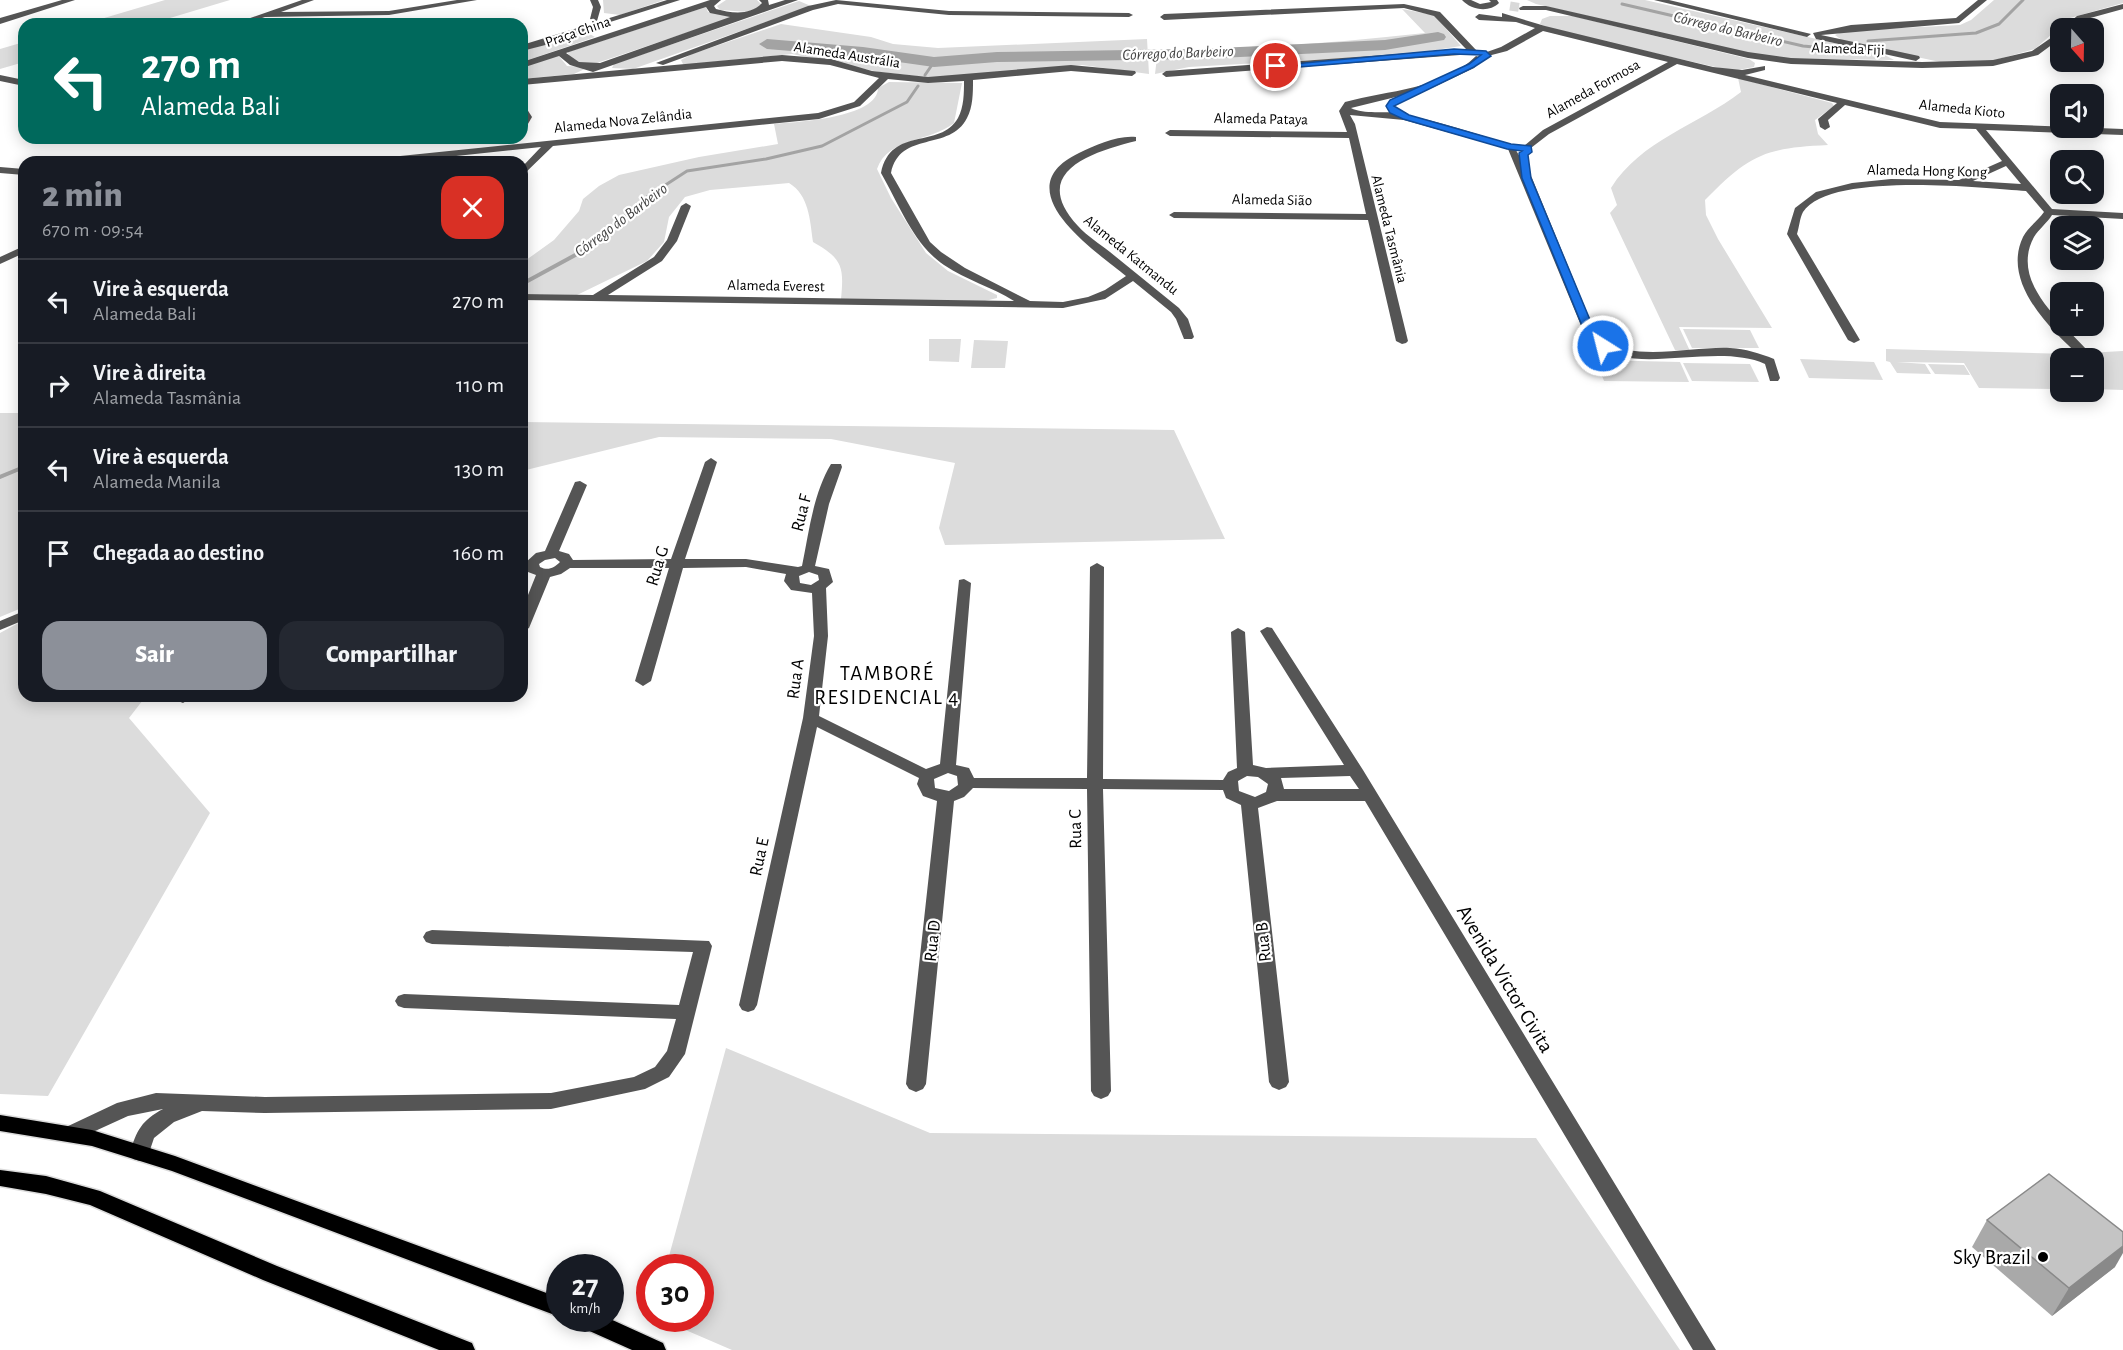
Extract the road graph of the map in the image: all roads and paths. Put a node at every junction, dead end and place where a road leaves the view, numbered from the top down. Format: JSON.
{"nodes":[{"id":1,"x":71,"y":0,"type":"edge"},
{"id":2,"x":310,"y":0,"type":"edge"},
{"id":3,"x":473,"y":0,"type":"edge"},
{"id":4,"x":594,"y":0,"type":"edge"},
{"id":5,"x":676,"y":0,"type":"edge"},
{"id":6,"x":794,"y":0,"type":"edge"},
{"id":7,"x":1464,"y":0,"type":"edge"},
{"id":8,"x":1658,"y":0,"type":"edge"},
{"id":9,"x":1983,"y":0,"type":"edge"},
{"id":10,"x":714,"y":1,"type":"edge"},
{"id":11,"x":766,"y":3,"type":"edge"},
{"id":12,"x":1510,"y":6,"type":"dead end"},
{"id":13,"x":2123,"y":6,"type":"edge"},
{"id":14,"x":1546,"y":8,"type":"junction"},
{"id":15,"x":1501,"y":11,"type":"edge"},
{"id":16,"x":746,"y":14,"type":"junction"},
{"id":17,"x":265,"y":15,"type":"junction"},
{"id":18,"x":1129,"y":15,"type":"dead end"},
{"id":19,"x":1479,"y":16,"type":"dead end"},
{"id":20,"x":1164,"y":17,"type":"dead end"},
{"id":21,"x":256,"y":18,"type":"edge"},
{"id":22,"x":2080,"y":18,"type":"edge"},
{"id":23,"x":0,"y":21,"type":"edge"},
{"id":24,"x":596,"y":25,"type":"junction"},
{"id":25,"x":1542,"y":28,"type":"junction"},
{"id":26,"x":608,"y":35,"type":"junction"},
{"id":27,"x":1814,"y":35,"type":"junction"},
{"id":28,"x":2050,"y":44,"type":"edge"},
{"id":29,"x":528,"y":46,"type":"edge"},
{"id":30,"x":1885,"y":51,"type":"junction"},
{"id":31,"x":561,"y":52,"type":"junction"},
{"id":32,"x":1475,"y":54,"type":"junction"},
{"id":33,"x":682,"y":55,"type":"junction"},
{"id":34,"x":1748,"y":55,"type":"junction"},
{"id":35,"x":1773,"y":60,"type":"junction"},
{"id":36,"x":1676,"y":61,"type":"junction"},
{"id":37,"x":528,"y":63,"type":"edge"},
{"id":38,"x":1901,"y":64,"type":"junction"},
{"id":39,"x":1936,"y":65,"type":"junction"},
{"id":40,"x":600,"y":66,"type":"junction"},
{"id":41,"x":1762,"y":68,"type":"junction"},
{"id":42,"x":658,"y":69,"type":"junction"},
{"id":43,"x":638,"y":70,"type":"junction"},
{"id":44,"x":1713,"y":70,"type":"junction"},
{"id":45,"x":1132,"y":73,"type":"dead end"},
{"id":46,"x":871,"y":74,"type":"junction"},
{"id":47,"x":1166,"y":74,"type":"dead end"},
{"id":48,"x":583,"y":75,"type":"junction"},
{"id":49,"x":887,"y":75,"type":"junction"},
{"id":50,"x":0,"y":78,"type":"edge"},
{"id":51,"x":969,"y":78,"type":"junction"},
{"id":52,"x":528,"y":81,"type":"edge"},
{"id":53,"x":18,"y":82,"type":"edge"},
{"id":54,"x":1766,"y":83,"type":"junction"},
{"id":55,"x":1423,"y":88,"type":"junction"},
{"id":56,"x":871,"y":89,"type":"junction"},
{"id":57,"x":1382,"y":97,"type":"junction"},
{"id":58,"x":1845,"y":101,"type":"junction"},
{"id":59,"x":1393,"y":102,"type":"junction"},
{"id":60,"x":1345,"y":108,"type":"junction"},
{"id":61,"x":1359,"y":114,"type":"junction"},
{"id":62,"x":1406,"y":117,"type":"junction"},
{"id":63,"x":1825,"y":127,"type":"dead end"},
{"id":64,"x":1979,"y":128,"type":"junction"},
{"id":65,"x":1350,"y":130,"type":"junction"},
{"id":66,"x":2123,"y":132,"type":"edge"},
{"id":67,"x":1170,"y":133,"type":"dead end"},
{"id":68,"x":1133,"y":139,"type":"dead end"},
{"id":69,"x":507,"y":144,"type":"edge"},
{"id":70,"x":550,"y":144,"type":"junction"},
{"id":71,"x":503,"y":148,"type":"junction"},
{"id":72,"x":1518,"y":149,"type":"junction"},
{"id":73,"x":428,"y":156,"type":"edge"},
{"id":74,"x":2008,"y":162,"type":"junction"},
{"id":75,"x":528,"y":166,"type":"edge"},
{"id":76,"x":0,"y":170,"type":"edge"},
{"id":77,"x":18,"y":172,"type":"edge"},
{"id":78,"x":1974,"y":179,"type":"junction"},
{"id":79,"x":1948,"y":185,"type":"junction"},
{"id":80,"x":1996,"y":187,"type":"junction"},
{"id":81,"x":2030,"y":188,"type":"junction"},
{"id":82,"x":686,"y":206,"type":"dead end"},
{"id":83,"x":2049,"y":212,"type":"junction"},
{"id":84,"x":1174,"y":215,"type":"dead end"},
{"id":85,"x":2123,"y":216,"type":"edge"},
{"id":86,"x":1370,"y":217,"type":"junction"},
{"id":87,"x":18,"y":252,"type":"edge"},
{"id":88,"x":0,"y":261,"type":"edge"},
{"id":89,"x":1133,"y":276,"type":"junction"},
{"id":90,"x":1005,"y":292,"type":"junction"},
{"id":91,"x":528,"y":297,"type":"edge"},
{"id":92,"x":595,"y":298,"type":"junction"},
{"id":93,"x":1000,"y":304,"type":"junction"},
{"id":94,"x":1029,"y":305,"type":"junction"},
{"id":95,"x":1188,"y":337,"type":"dead end"},
{"id":96,"x":1854,"y":340,"type":"dead end"},
{"id":97,"x":1402,"y":341,"type":"dead end"},
{"id":98,"x":2078,"y":348,"type":"edge"},
{"id":99,"x":1774,"y":378,"type":"dead end"},
{"id":100,"x":711,"y":462,"type":"dead end"},
{"id":101,"x":836,"y":467,"type":"dead end"},
{"id":102,"x":580,"y":484,"type":"dead end"},
{"id":103,"x":551,"y":554,"type":"junction"},
{"id":104,"x":528,"y":562,"type":"edge"},
{"id":105,"x":677,"y":563,"type":"junction"},
{"id":106,"x":528,"y":564,"type":"edge"},
{"id":107,"x":566,"y":564,"type":"junction"},
{"id":108,"x":1097,"y":567,"type":"dead end"},
{"id":109,"x":803,"y":570,"type":"junction"},
{"id":110,"x":544,"y":574,"type":"junction"},
{"id":111,"x":964,"y":583,"type":"dead end"},
{"id":112,"x":819,"y":588,"type":"junction"},
{"id":113,"x":528,"y":613,"type":"edge"},
{"id":114,"x":18,"y":618,"type":"edge"},
{"id":115,"x":0,"y":626,"type":"edge"},
{"id":116,"x":1267,"y":631,"type":"dead end"},
{"id":117,"x":1238,"y":632,"type":"dead end"},
{"id":118,"x":643,"y":681,"type":"dead end"},
{"id":119,"x":811,"y":718,"type":"junction"},
{"id":120,"x":948,"y":768,"type":"junction"},
{"id":121,"x":1355,"y":770,"type":"junction"},
{"id":122,"x":1245,"y":771,"type":"junction"},
{"id":123,"x":1265,"y":773,"type":"junction"},
{"id":124,"x":928,"y":776,"type":"junction"},
{"id":125,"x":968,"y":783,"type":"junction"},
{"id":126,"x":1095,"y":783,"type":"junction"},
{"id":127,"x":1228,"y":785,"type":"junction"},
{"id":128,"x":1274,"y":795,"type":"junction"},
{"id":129,"x":1369,"y":795,"type":"junction"},
{"id":130,"x":946,"y":797,"type":"junction"},
{"id":131,"x":1249,"y":802,"type":"junction"},
{"id":132,"x":432,"y":936,"type":"dead end"},
{"id":133,"x":404,"y":1001,"type":"dead end"},
{"id":134,"x":748,"y":1005,"type":"dead end"},
{"id":135,"x":687,"y":1012,"type":"junction"},
{"id":136,"x":1279,"y":1082,"type":"dead end"},
{"id":137,"x":916,"y":1084,"type":"dead end"},
{"id":138,"x":1101,"y":1091,"type":"dead end"},
{"id":139,"x":201,"y":1103,"type":"junction"},
{"id":140,"x":0,"y":1123,"type":"edge"},
{"id":141,"x":71,"y":1134,"type":"junction"},
{"id":142,"x":140,"y":1153,"type":"junction"},
{"id":143,"x":0,"y":1178,"type":"edge"},
{"id":144,"x":546,"y":1303,"type":"edge"},
{"id":145,"x":607,"y":1332,"type":"edge"},
{"id":146,"x":623,"y":1342,"type":"edge"},
{"id":147,"x":464,"y":1350,"type":"edge"},
{"id":148,"x":655,"y":1350,"type":"edge"},
{"id":149,"x":1705,"y":1350,"type":"edge"}],
"edges":[{"from":1,"to":23,"type":"street"},
{"from":2,"to":17,"type":"street"},
{"from":3,"to":17,"type":"street"},
{"from":4,"to":24,"type":"street"},
{"from":5,"to":24,"type":"street"},
{"from":6,"to":11,"type":"street","name":"Praça China"},
{"from":7,"to":15,"type":"street"},
{"from":8,"to":27,"type":"street"},
{"from":9,"to":27,"type":"street"},
{"from":10,"to":16,"type":"street","name":"Praça China"},
{"from":10,"to":26,"type":"street","name":"Praça China"},
{"from":11,"to":16,"type":"street","name":"Praça China"},
{"from":12,"to":15,"type":"street"},
{"from":13,"to":22,"type":"street"},
{"from":14,"to":15,"type":"street"},
{"from":14,"to":15,"type":"street","name":"Alameda Fiji"},
{"from":14,"to":34,"type":"street","name":"Alameda Fiji"},
{"from":15,"to":19,"type":"street"},
{"from":15,"to":25,"type":"street","name":"Alameda Kioto"},
{"from":16,"to":40,"type":"street","name":"Praça China"},
{"from":17,"to":21,"type":"street"},
{"from":18,"to":33,"type":"street"},
{"from":20,"to":32,"type":"street"},
{"from":24,"to":26,"type":"street"},
{"from":24,"to":29,"type":"street"},
{"from":25,"to":32,"type":"street"},
{"from":25,"to":36,"type":"street","name":"Alameda Kioto"},
{"from":26,"to":31,"type":"street","name":"Praça China"},
{"from":27,"to":30,"type":"street"},
{"from":28,"to":39,"type":"street","name":"Alameda Fiji"},
{"from":30,"to":38,"type":"street"},
{"from":30,"to":39,"type":"street"},
{"from":31,"to":37,"type":"street","name":"Praça China"},
{"from":31,"to":40,"type":"street"},
{"from":32,"to":47,"type":"street"},
{"from":32,"to":55,"type":"street"},
{"from":33,"to":42,"type":"street"},
{"from":33,"to":43,"type":"street"},
{"from":34,"to":35,"type":"street","name":"Alameda Fiji"},
{"from":34,"to":41,"type":"street"},
{"from":35,"to":38,"type":"street","name":"Alameda Fiji"},
{"from":35,"to":41,"type":"street"},
{"from":36,"to":44,"type":"street","name":"Alameda Kioto"},
{"from":36,"to":72,"type":"street","name":"Alameda Formosa"},
{"from":38,"to":39,"type":"street","name":"Alameda Fiji"},
{"from":40,"to":48,"type":"street","name":"Praça China"},
{"from":41,"to":44,"type":"street","name":"Alameda Kioto"},
{"from":41,"to":54,"type":"street"},
{"from":42,"to":43,"type":"street","name":"Alameda Austrália"},
{"from":42,"to":46,"type":"street","name":"Alameda Austrália"},
{"from":43,"to":48,"type":"street","name":"Alameda Austrália"},
{"from":44,"to":54,"type":"street","name":"Alameda Kioto"},
{"from":45,"to":51,"type":"street","name":"Alameda Austrália"},
{"from":46,"to":49,"type":"street","name":"Alameda Austrália"},
{"from":46,"to":56,"type":"street"},
{"from":48,"to":52,"type":"street","name":"Alameda Austrália"},
{"from":49,"to":51,"type":"street","name":"Alameda Austrália"},
{"from":49,"to":56,"type":"street","name":"Alameda Nova Zelândia"},
{"from":50,"to":53,"type":"street"},
{"from":51,"to":90,"type":"street"},
{"from":54,"to":58,"type":"street","name":"Alameda Kioto"},
{"from":55,"to":57,"type":"street"},
{"from":55,"to":59,"type":"street"},
{"from":56,"to":70,"type":"street","name":"Alameda Nova Zelândia"},
{"from":57,"to":59,"type":"street"},
{"from":57,"to":60,"type":"street"},
{"from":58,"to":63,"type":"street"},
{"from":58,"to":64,"type":"street","name":"Alameda Kioto"},
{"from":59,"to":61,"type":"street"},
{"from":59,"to":62,"type":"street"},
{"from":60,"to":61,"type":"street"},
{"from":60,"to":65,"type":"street","name":"Alameda Tasmânia"},
{"from":61,"to":62,"type":"street"},
{"from":61,"to":65,"type":"street"},
{"from":62,"to":72,"type":"street"},
{"from":64,"to":66,"type":"street","name":"Alameda Kioto"},
{"from":64,"to":74,"type":"street"},
{"from":65,"to":67,"type":"street","name":"Alameda Pataya"},
{"from":65,"to":86,"type":"street","name":"Alameda Tasmânia"},
{"from":68,"to":89,"type":"street","name":"Alameda Katmandu"},
{"from":69,"to":71,"type":"street"},
{"from":70,"to":71,"type":"street","name":"Alameda Nova Zelândia"},
{"from":70,"to":75,"type":"street"},
{"from":71,"to":73,"type":"street","name":"Alameda Nova Zelândia"},
{"from":72,"to":99,"type":"street"},
{"from":74,"to":78,"type":"street"},
{"from":74,"to":81,"type":"street"},
{"from":76,"to":77,"type":"street"},
{"from":78,"to":79,"type":"street"},
{"from":78,"to":80,"type":"street","name":"Alameda Hong Kong"},
{"from":79,"to":80,"type":"street","name":"Alameda Hong Kong"},
{"from":79,"to":96,"type":"street","name":"Alameda Hong Kong"},
{"from":80,"to":81,"type":"street","name":"Alameda Hong Kong"},
{"from":81,"to":83,"type":"street"},
{"from":82,"to":92,"type":"street"},
{"from":83,"to":85,"type":"street"},
{"from":83,"to":98,"type":"street"},
{"from":84,"to":86,"type":"street","name":"Alameda Sião"},
{"from":86,"to":97,"type":"street","name":"Alameda Tasmânia"},
{"from":87,"to":88,"type":"street"},
{"from":89,"to":94,"type":"street","name":"Alameda Everest"},
{"from":89,"to":95,"type":"street","name":"Alameda Katmandu"},
{"from":90,"to":93,"type":"street"},
{"from":90,"to":94,"type":"street"},
{"from":91,"to":92,"type":"street","name":"Alameda Everest"},
{"from":92,"to":93,"type":"street","name":"Alameda Everest"},
{"from":93,"to":94,"type":"street","name":"Alameda Everest"},
{"from":100,"to":105,"type":"street","name":"Rua G"},
{"from":101,"to":109,"type":"street","name":"Rua F"},
{"from":102,"to":103,"type":"street"},
{"from":103,"to":104,"type":"street"},
{"from":103,"to":107,"type":"street"},
{"from":105,"to":107,"type":"street"},
{"from":105,"to":109,"type":"street"},
{"from":105,"to":118,"type":"street","name":"Rua G"},
{"from":106,"to":110,"type":"street"},
{"from":107,"to":110,"type":"street"},
{"from":108,"to":126,"type":"street","name":"Rua C"},
{"from":109,"to":112,"type":"street","name":"Rua A"},
{"from":109,"to":112,"type":"street"},
{"from":110,"to":113,"type":"street"},
{"from":111,"to":120,"type":"street"},
{"from":112,"to":119,"type":"street","name":"Rua A"},
{"from":114,"to":115,"type":"street"},
{"from":116,"to":121,"type":"street","name":"Avenida Victor Civita"},
{"from":117,"to":122,"type":"street"},
{"from":119,"to":124,"type":"street","name":"Rua A"},
{"from":119,"to":134,"type":"street","name":"Rua E"},
{"from":120,"to":124,"type":"street"},
{"from":120,"to":125,"type":"street"},
{"from":121,"to":123,"type":"street"},
{"from":121,"to":129,"type":"street","name":"Avenida Victor Civita"},
{"from":122,"to":123,"type":"street"},
{"from":122,"to":127,"type":"street"},
{"from":123,"to":128,"type":"street"},
{"from":124,"to":130,"type":"street"},
{"from":125,"to":126,"type":"street"},
{"from":125,"to":130,"type":"street"},
{"from":126,"to":127,"type":"street"},
{"from":126,"to":138,"type":"street","name":"Rua C"},
{"from":127,"to":131,"type":"street"},
{"from":128,"to":129,"type":"street"},
{"from":128,"to":131,"type":"street"},
{"from":129,"to":149,"type":"street","name":"Avenida Victor Civita"},
{"from":130,"to":137,"type":"street","name":"Rua D"},
{"from":131,"to":136,"type":"street","name":"Rua B"},
{"from":132,"to":135,"type":"street"},
{"from":133,"to":135,"type":"street"},
{"from":135,"to":139,"type":"street"},
{"from":139,"to":141,"type":"street"},
{"from":139,"to":142,"type":"street"},
{"from":140,"to":141,"type":"main road"},
{"from":141,"to":142,"type":"main road"},
{"from":142,"to":144,"type":"main road"},
{"from":143,"to":147,"type":"main road"},
{"from":145,"to":146,"type":"main road"},
{"from":146,"to":148,"type":"main road"}]}
